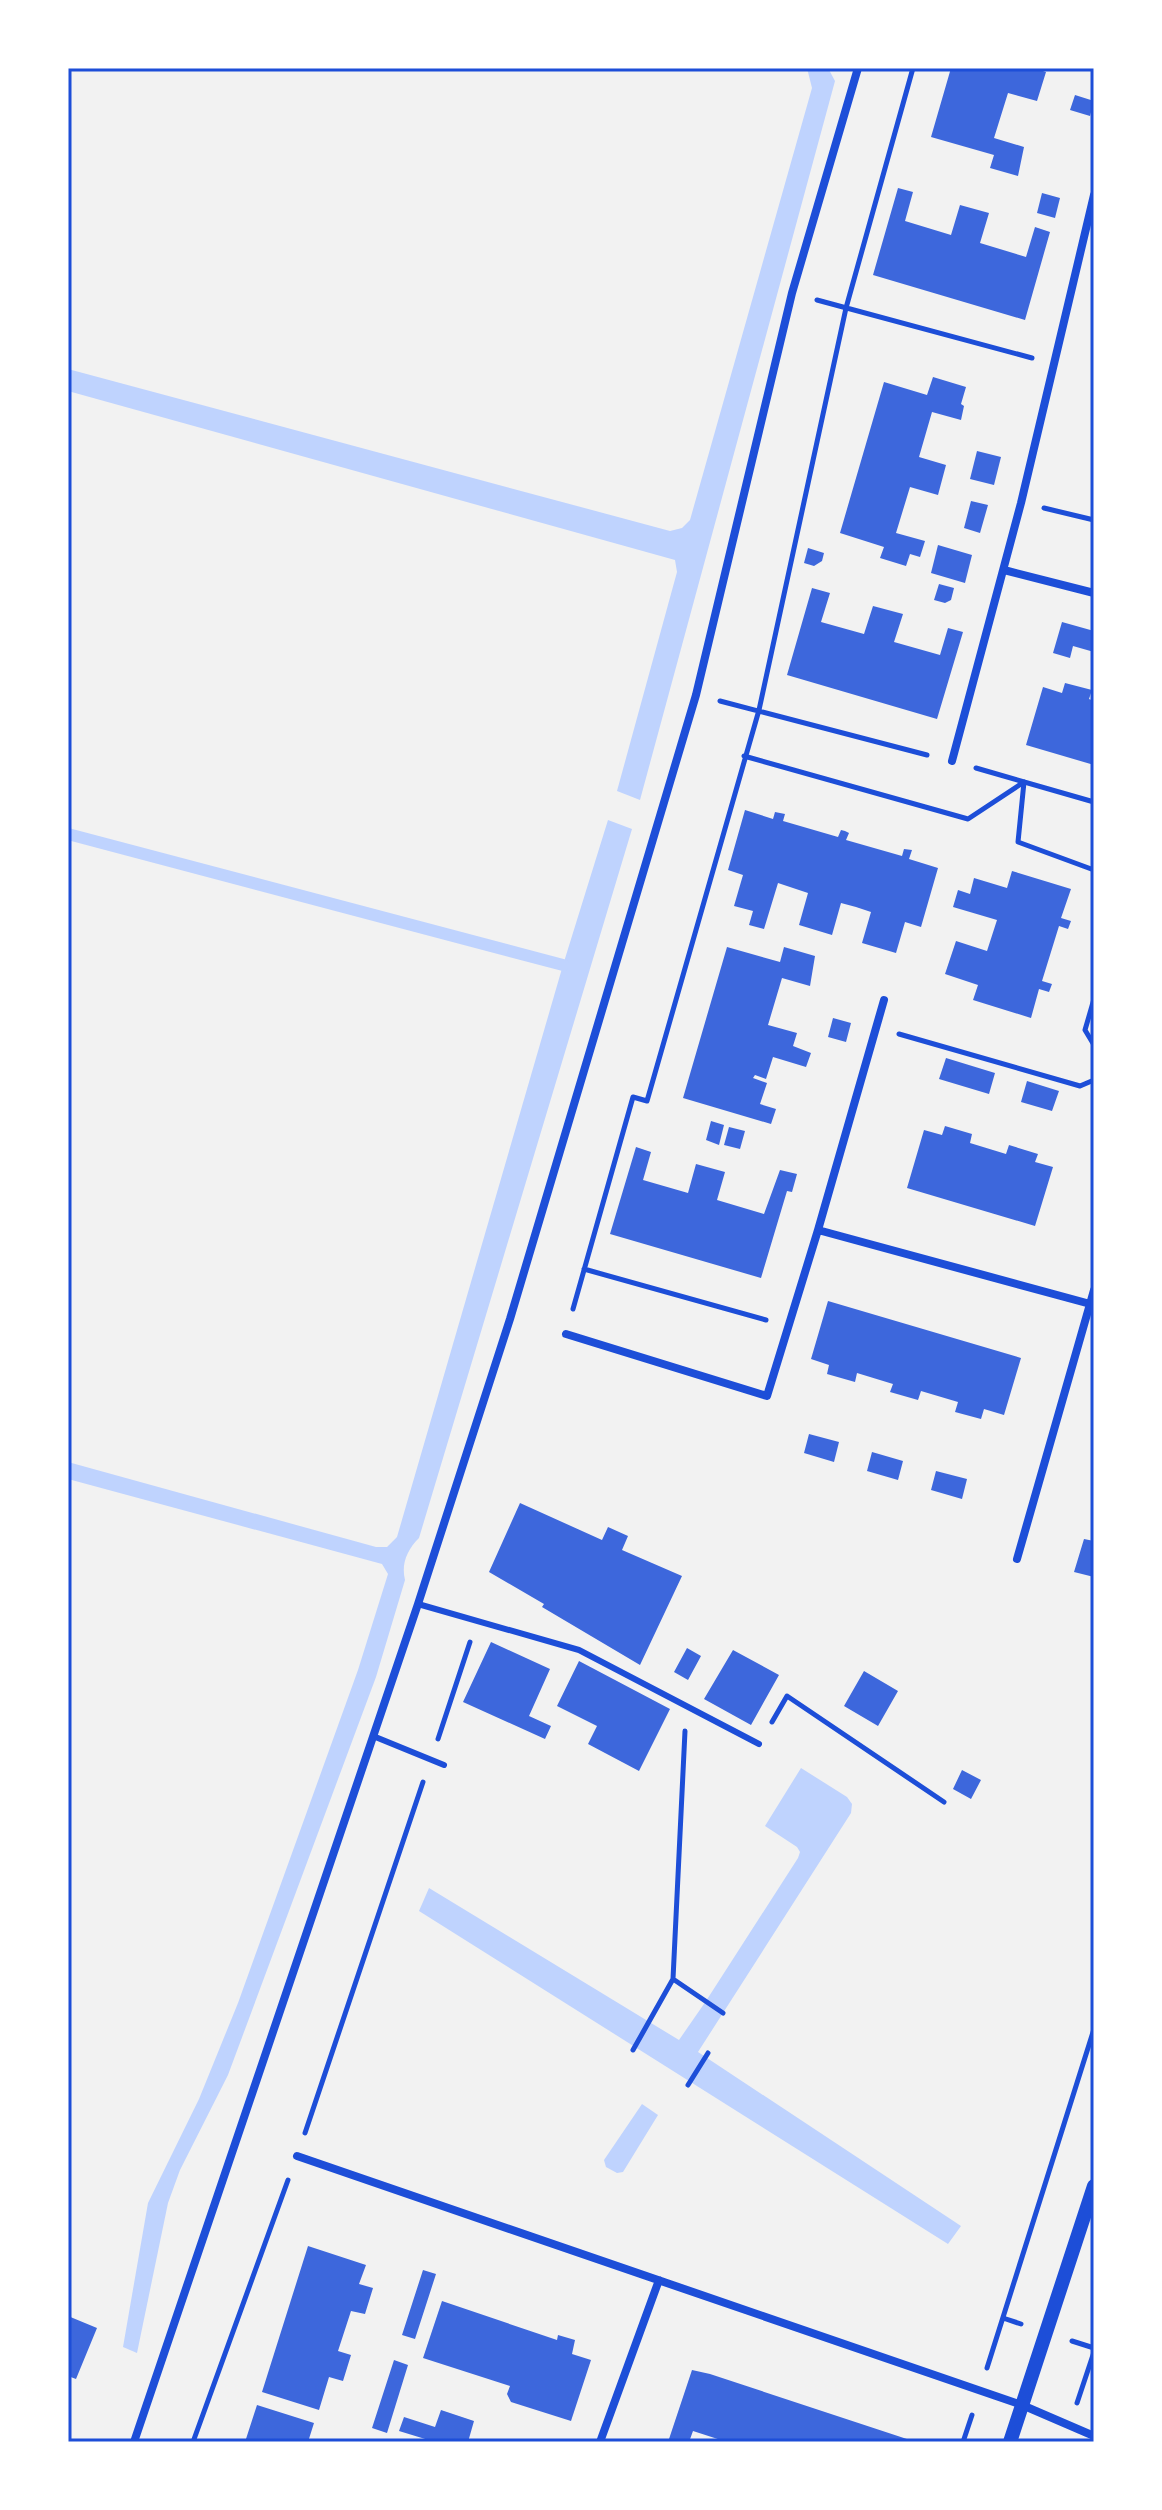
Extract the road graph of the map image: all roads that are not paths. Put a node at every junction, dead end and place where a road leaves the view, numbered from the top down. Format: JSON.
{"nodes":[{"id":1,"x":858,"y":68,"type":"edge"},
{"id":2,"x":1094,"y":195,"type":"edge"},
{"id":3,"x":1004,"y":570,"type":"junction"},
{"id":4,"x":1094,"y":593,"type":"edge"},
{"id":5,"x":952,"y":761,"type":"road end"},
{"id":6,"x":884,"y":1000,"type":"dead end"},
{"id":7,"x":818,"y":1230,"type":"junction"},
{"id":8,"x":1094,"y":1290,"type":"edge"},
{"id":9,"x":1092,"y":1305,"type":"edge"},
{"id":10,"x":566,"y":1334,"type":"road end"},
{"id":11,"x":1017,"y":1559,"type":"dead end"},
{"id":12,"x":418,"y":1604,"type":"junction"},
{"id":13,"x":373,"y":1736,"type":"junction"},
{"id":14,"x":759,"y":1744,"type":"road end"},
{"id":15,"x":444,"y":1765,"type":"dead end"},
{"id":16,"x":297,"y":2156,"type":"road end"},
{"id":17,"x":1094,"y":2186,"type":"edge"},
{"id":18,"x":659,"y":2280,"type":"junction"},
{"id":19,"x":1022,"y":2405,"type":"junction"},
{"id":20,"x":1094,"y":2436,"type":"edge"},
{"id":21,"x":134,"y":2442,"type":"edge"},
{"id":22,"x":600,"y":2442,"type":"edge"},
{"id":23,"x":1010,"y":2442,"type":"edge"}],
"edges":[{"from":1,"to":12,"type":"street"},
{"from":2,"to":3,"type":"street"},
{"from":3,"to":4,"type":"street"},
{"from":3,"to":5,"type":"street"},
{"from":6,"to":7,"type":"street"},
{"from":7,"to":9,"type":"street"},
{"from":7,"to":10,"type":"street"},
{"from":8,"to":9,"type":"street"},
{"from":9,"to":11,"type":"street"},
{"from":12,"to":13,"type":"street"},
{"from":12,"to":14,"type":"lane"},
{"from":13,"to":15,"type":"lane"},
{"from":13,"to":21,"type":"street"},
{"from":16,"to":18,"type":"street"},
{"from":17,"to":19,"type":"street"},
{"from":18,"to":19,"type":"street"},
{"from":18,"to":22,"type":"street"},
{"from":19,"to":20,"type":"street"},
{"from":19,"to":23,"type":"street"}]}
